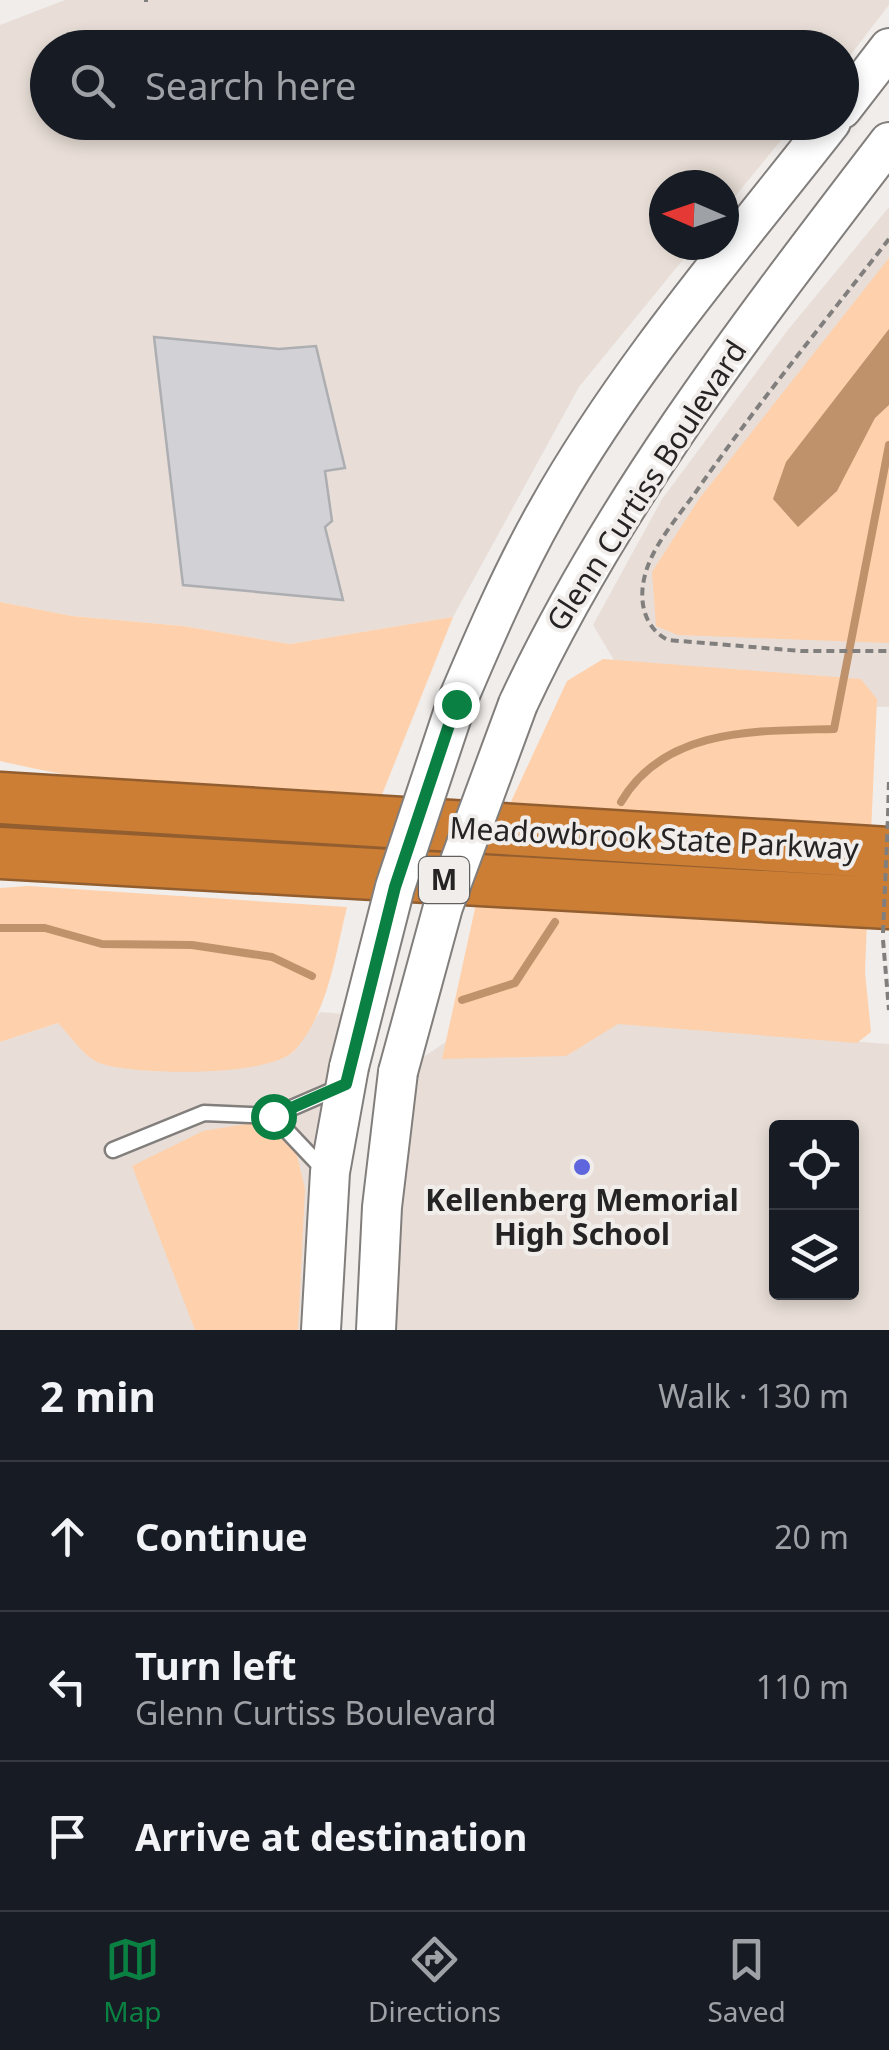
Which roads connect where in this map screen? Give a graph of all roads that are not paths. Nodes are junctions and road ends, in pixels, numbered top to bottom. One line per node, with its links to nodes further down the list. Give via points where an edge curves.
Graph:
1 (889, 48): 2 (main road)
2 (859, 87)
3 (817, 140): 13 (main road, Glenn Curtiss Boulevard, bridge, via 592,440 504,592 456,704 395,887)
4 (889, 142): 18 (main road, Glenn Curtiss Boulevard, bridge, via 666,445 548,640 518,704 442,908 398,1072)
5 (0, 778): 7 (highway)
6 (0, 798): 7 (highway, Meadowbrook State Parkway / M)
7 (58, 802): 8 (highway, Meadowbrook State Parkway / M)
8 (888, 835)
9 (0, 853): 10 (highway, Meadowbrook State Parkway / M)
10 (58, 858): 11 (highway); 12 (highway, Meadowbrook State Parkway / M)
11 (0, 869)
12 (886, 918)
13 (347, 1076): 14 (lane); 16 (main road, Glenn Curtiss Boulevard)
14 (273, 1116): 15 (lane, via 204,1114); 16 (lane)
15 (113, 1150)
16 (330, 1178): 17 (main road, Glenn Curtiss Boulevard)
17 (327, 1227): 18 (main road, via 342,1269); 19 (main road, Glenn Curtiss Boulevard)
18 (376, 1323)
19 (321, 1330)

